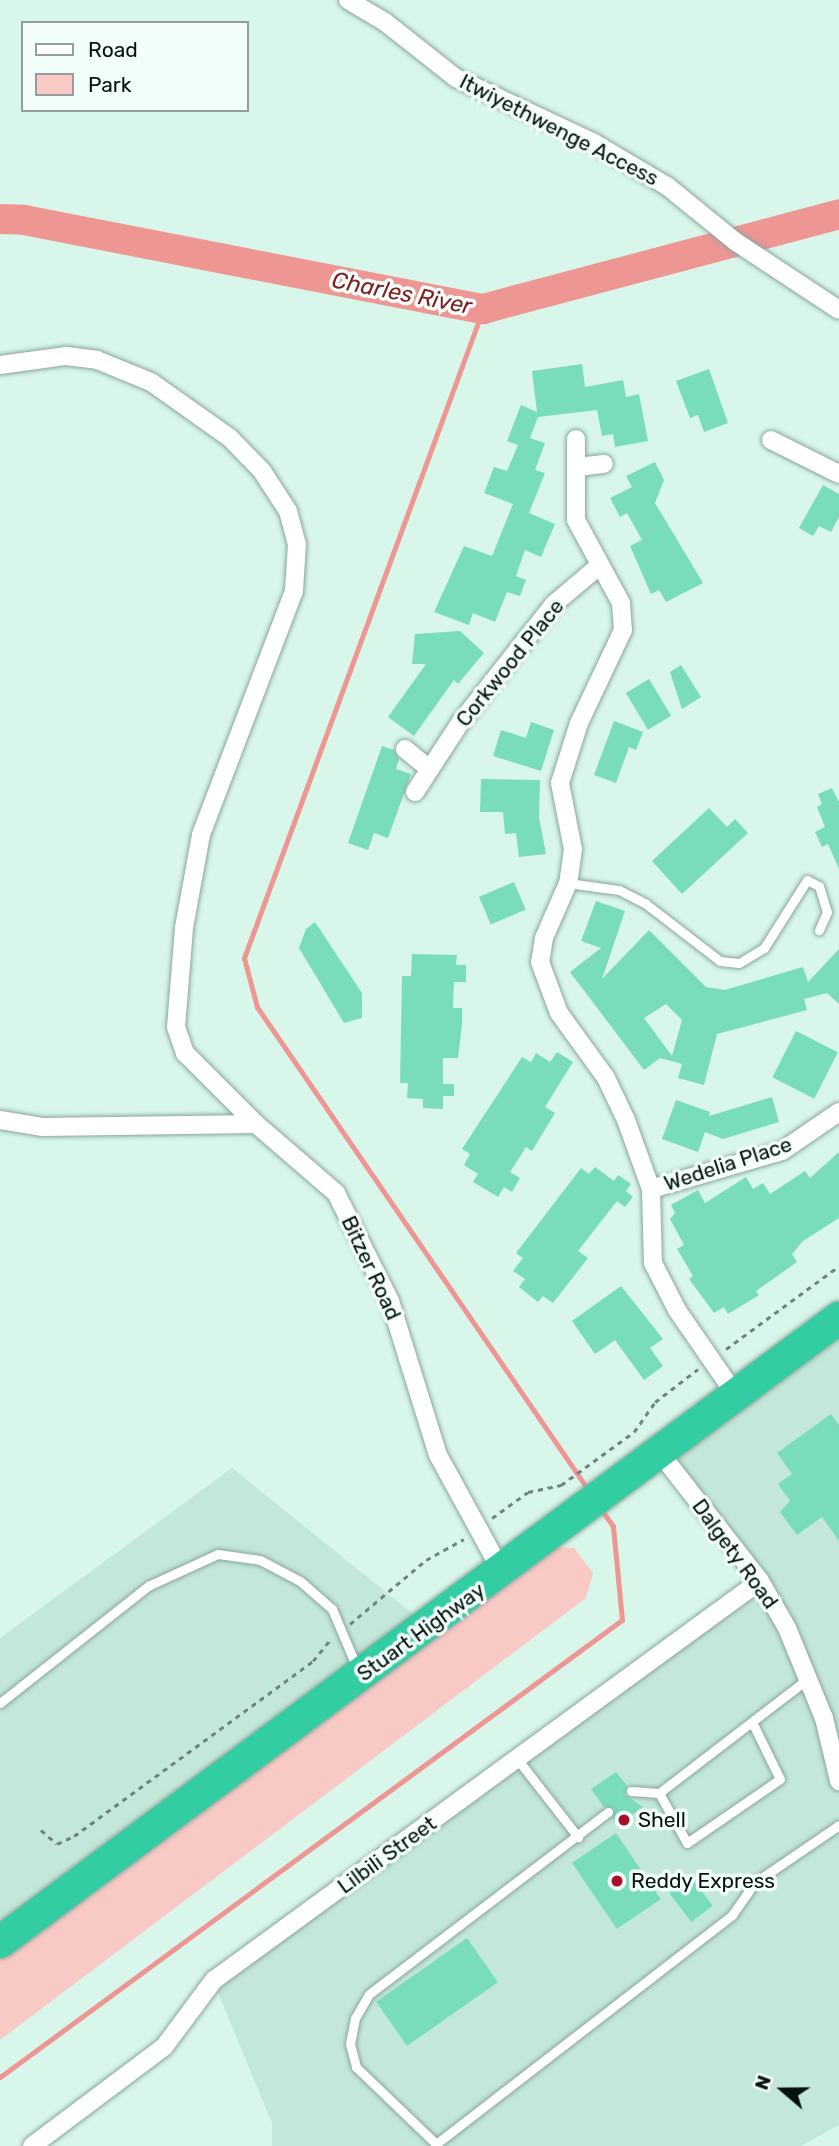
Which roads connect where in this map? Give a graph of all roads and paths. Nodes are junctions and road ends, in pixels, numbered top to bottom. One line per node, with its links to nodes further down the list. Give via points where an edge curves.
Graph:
1 (348, 0): 2 (street, Itwiyethwenge Access, via 385,22 456,78 594,143 667,186 736,242)
2 (839, 310)
3 (0, 365): 17 (street, Bitzer Road, via 27,358 97,359 150,382 230,438 277,493 294,528 298,564 294,591 201,835 175,1004 176,1027 185,1053)
4 (576, 439): 7 (street)
5 (771, 440): 8 (street)
6 (604, 464): 7 (street)
7 (578, 467): 9 (street, via 576,520)
8 (839, 474)
9 (599, 566): 11 (street, Corkwood Place, via 554,604 460,723); 13 (street, via 621,603 623,630 579,723 560,783 573,849)
10 (405, 749): 11 (street)
11 (430, 769): 12 (street, Corkwood Place)
12 (415, 792)
13 (568, 883): 14 (lane, via 619,890 720,961 739,963 764,948 807,880 819,886 827,912); 18 (street, via 544,938 540,962 559,1013 611,1088)
14 (819, 930)
15 (839, 1112): 18 (street, Wedelia Place, via 782,1150)
16 (0, 1120): 17 (street, via 43,1127)
17 (256, 1124): 24 (street, Bitzer Road, via 336,1192 390,1301 438,1455)
18 (651, 1189): 21 (street, via 653,1264 677,1310)
19 (839, 1266): 21 (path)
20 (839, 1318): 22 (highway, Stuart Highway)
21 (712, 1360): 22 (street); 24 (path, via 655,1402 634,1432 589,1465 561,1485 528,1492)
22 (737, 1397): 23 (highway, Stuart Highway)
23 (660, 1454): 25 (highway, Stuart Highway); 26 (street, Dalgety Road)
24 (478, 1528): 25 (street, Bitzer Road); 27 (path, via 426,1560)
25 (502, 1572): 28 (highway, Stuart Highway)
26 (760, 1581): 29 (street, Dalgety Road); 32 (street, Lilbili Street)
27 (344, 1629): 28 (lane); 30 (lane, via 332,1609 300,1581 260,1560 218,1554 148,1586); 38 (path, via 321,1646 313,1661 74,1836 57,1844)
28 (360, 1676): 40 (highway, Stuart Highway)
29 (809, 1678): 31 (lane); 33 (street, Dalgety Road)
30 (0, 1703)
31 (753, 1724): 35 (lane); 35 (lane, via 780,1779 687,1843)
32 (518, 1760): 39 (lane); 41 (street, Lilbili Street, via 214,1980 164,2047)
33 (839, 1781)
34 (631, 1791): 35 (lane)
35 (659, 1793)
36 (608, 1812): 39 (lane)
37 (839, 1825): 39 (lane, via 754,1882 732,1915 436,2144 356,2067 351,2044 355,2018 369,1994)
38 (41, 1830)
39 (578, 1837)
40 (0, 1942)
41 (32, 2146)

